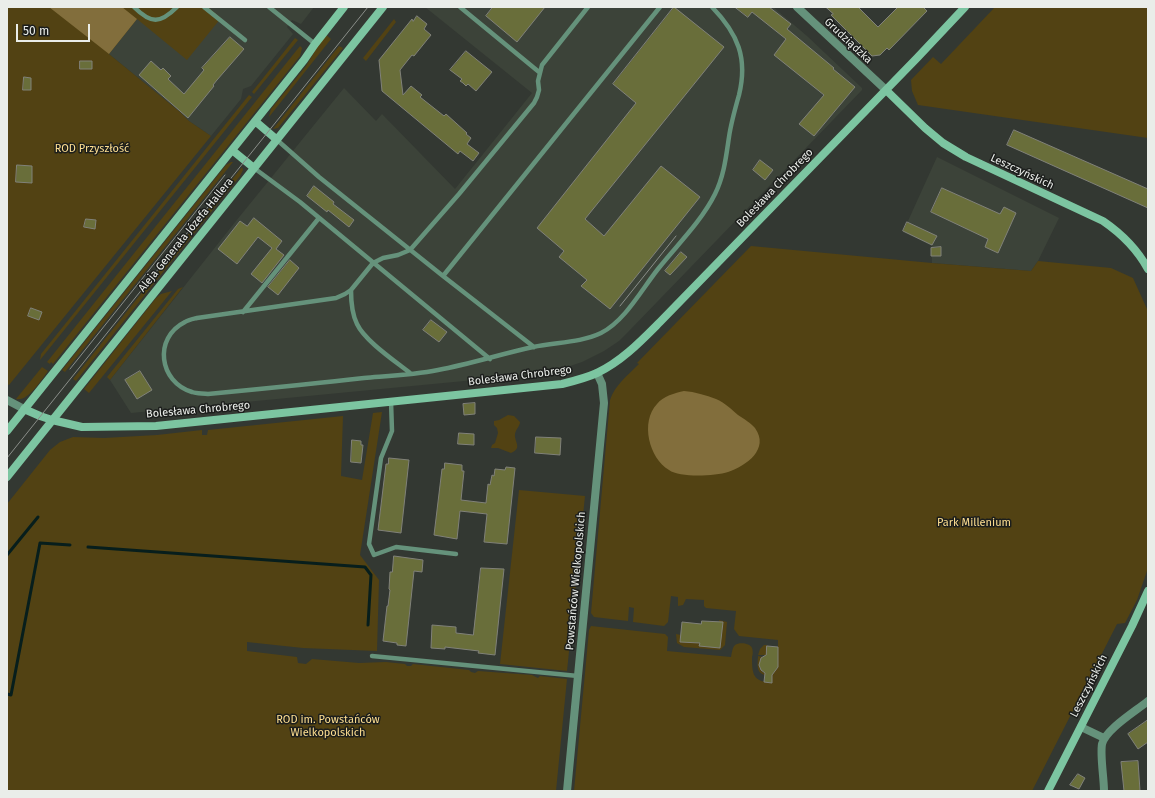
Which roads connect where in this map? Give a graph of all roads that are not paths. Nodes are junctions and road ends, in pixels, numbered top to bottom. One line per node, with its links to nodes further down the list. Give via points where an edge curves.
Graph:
1 (134, 7): 2 (lane, via 142,15 156,20 164,18)
2 (177, 7)
3 (204, 7): 13 (lane)
4 (269, 7): 14 (lane)
5 (344, 7): 14 (street, Aleja Generała Józefa Hallera)
6 (383, 7): 18 (street, Aleja Generała Józefa Hallera)
7 (460, 7): 15 (lane)
8 (588, 7): 15 (lane, via 547,58)
9 (660, 7): 25 (lane)
10 (712, 7): 28 (lane, via 736,38 741,56 742,75 729,132 722,180 706,208 614,324 591,337)
11 (797, 7): 16 (street, Grudziądzka)
12 (960, 9): 16 (street, Bolesława Chrobrego)
13 (245, 40)
14 (315, 44): 17 (street, Aleja Generała Józefa Hallera)
15 (539, 72): 22 (lane, via 539,90 534,103)
16 (886, 90): 24 (street, Leszczyńskich, via 925,128 961,154 1103,221 1136,250); 31 (street, Bolesława Chrobrego, via 635,347)
17 (255, 121): 18 (street); 19 (street, Aleja Generała Józefa Hallera)
18 (276, 139): 20 (street, Aleja Generała Józefa Hallera); 22 (lane)
19 (232, 150): 20 (street); 34 (street, Aleja Generała Józefa Hallera)
20 (254, 168): 21 (lane); 35 (street, Aleja Generała Józefa Hallera)
21 (319, 218): 23 (lane); 27 (lane)
22 (410, 250): 23 (lane); 25 (lane)
23 (374, 263): 26 (lane); 29 (lane)
24 (1148, 269)
25 (443, 276): 28 (lane)
26 (351, 290): 27 (lane, via 326,300); 30 (lane, via 353,314 360,330)
27 (242, 312): 30 (lane, via 197,318 176,328 165,346 163,358 171,378 181,387 208,394)
28 (534, 347): 29 (lane)
29 (490, 359): 30 (lane, via 436,371)
30 (410, 373)
31 (597, 373): 33 (street, Bolesława Chrobrego, via 562,384); 41 (street, Powstańców Wielkopolskich, via 602,384 604,403)
32 (7, 400): 34 (street)
33 (391, 401): 35 (street, Bolesława Chrobrego, via 156,426 89,427); 38 (lane, via 392,431 381,458 369,544 374,554 396,547)
34 (24, 409): 35 (street, Bolesława Chrobrego); 36 (street, Aleja Generała Józefa Hallera)
35 (52, 420): 37 (street, Aleja Generała Józefa Hallera)
36 (7, 431)
37 (7, 477)
38 (456, 554)
39 (1148, 591): 43 (street, Leszczyńskich)
40 (372, 656): 41 (lane)
41 (578, 676): 45 (street, Powstańców Wielkopolskich)
42 (1148, 701): 44 (street)
43 (1081, 726): 44 (street); 46 (street, Leszczyńskich)
44 (1104, 738): 47 (street)
45 (567, 791)
46 (1048, 791)
47 (1104, 791)

